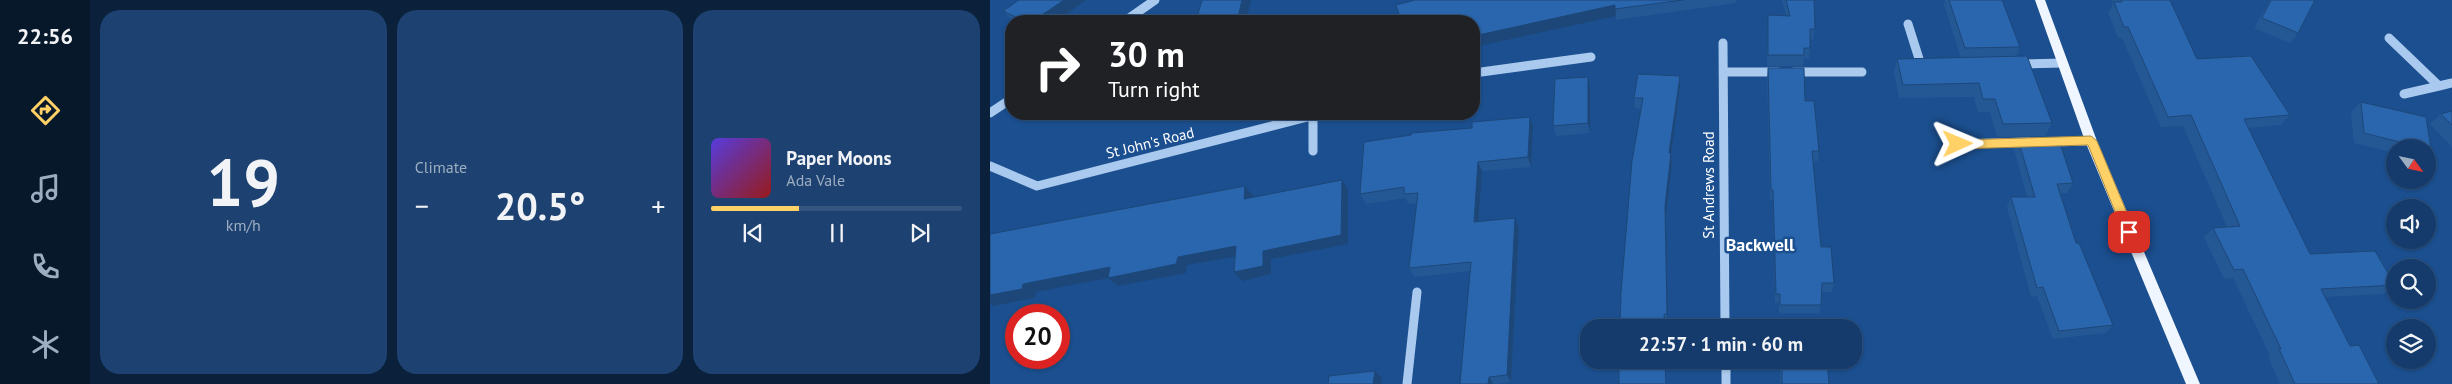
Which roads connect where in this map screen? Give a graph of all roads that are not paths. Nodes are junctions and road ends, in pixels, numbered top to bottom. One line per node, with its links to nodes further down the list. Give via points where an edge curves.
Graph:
1 (1155, 0): 3 (street)
2 (2040, 0): 8 (main road)
3 (1134, 15)
4 (1908, 24): 10 (street, via 1921,65)
5 (2388, 38): 15 (street)
6 (1723, 43): 12 (street, St Andrews Road)
7 (1591, 56): 11 (street)
8 (2062, 63): 9 (street); 21 (main road)
9 (2006, 64)
10 (1930, 65)
11 (1480, 72)
12 (1724, 72): 13 (street); 28 (street, St Andrews Road)
13 (1862, 72)
14 (2452, 84): 15 (street)
15 (2439, 86): 16 (street)
16 (2404, 94)
17 (1005, 103): 18 (street)
18 (990, 113)
19 (1296, 120): 26 (street, St John's Road, via 1037,186)
20 (1316, 120): 25 (street)
21 (2091, 141): 23 (street); 32 (main road)
22 (2034, 142): 24 (street)
23 (2044, 142)
24 (1958, 144)
25 (1313, 151)
26 (990, 166)
27 (1417, 292): 30 (street)
28 (1726, 319)
29 (1726, 369): 31 (street)
30 (1407, 384)
31 (1726, 384)
32 (2193, 384)

